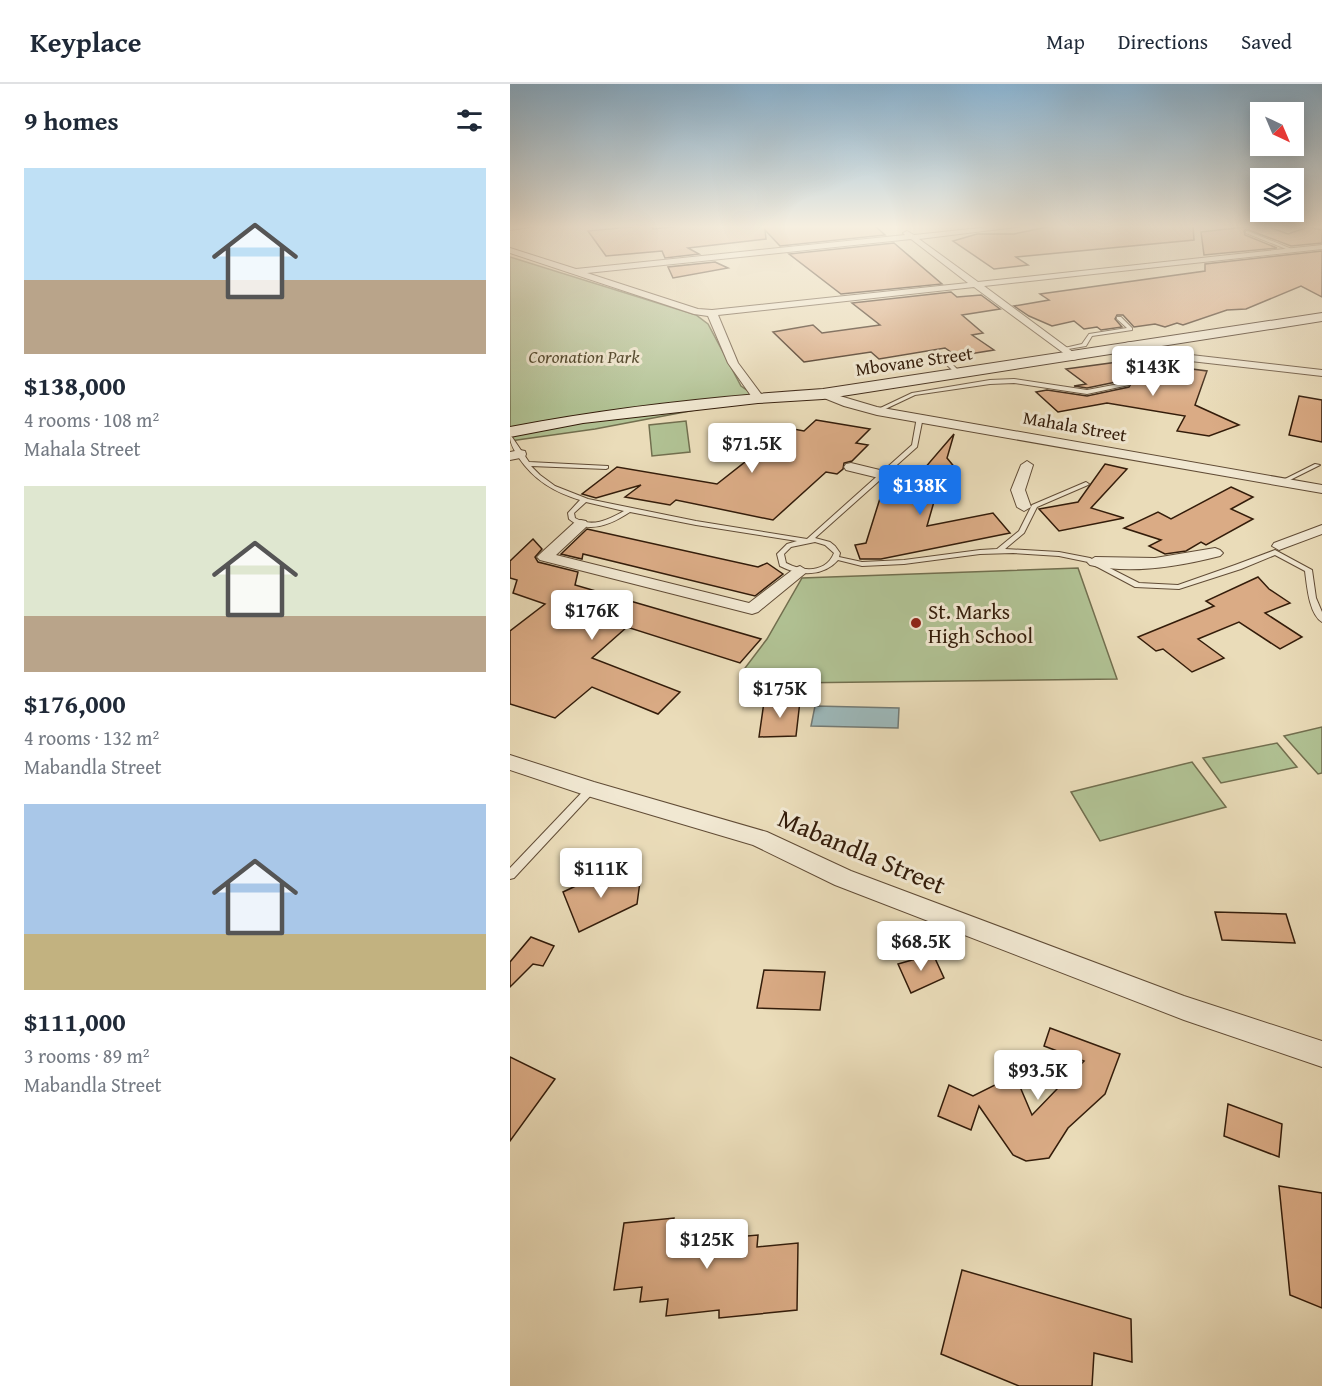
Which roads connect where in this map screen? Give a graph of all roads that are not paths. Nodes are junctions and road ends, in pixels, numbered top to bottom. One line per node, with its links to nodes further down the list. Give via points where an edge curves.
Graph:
1 (624, 287): 4 (street, via 697,312)
2 (969, 287): 4 (street)
3 (977, 287): 8 (street)
4 (712, 313): 13 (street, via 733,363)
5 (1322, 317): 7 (street, Mbovane Street)
6 (1119, 318): 8 (lane, via 1130,329 1091,335 1084,345)
7 (1130, 345): 8 (street, Mbovane Street); 10 (street, via 1164,355 1310,367); 14 (lane, via 1129,355 1120,365 1127,384 1108,389 1087,392 1014,381 990,382 914,394)
8 (1067, 353): 11 (street, Mbovane Street)
9 (939, 354): 11 (lane)
10 (1322, 373)
11 (959, 374): 12 (street, Mbovane Street)
12 (823, 394): 13 (street, Mbovane Street); 14 (street, Mahala Street)
13 (758, 398): 16 (street, Mbovane Street, via 583,418)
14 (878, 411): 15 (street, Mahala Street)
15 (920, 417): 23 (lane, via 915,446); 24 (street, Mahala Street)
16 (510, 432)
17 (510, 438): 18 (lane)
18 (519, 458): 21 (lane); 27 (lane, via 542,481)
19 (1027, 465): 28 (street, via 1018,490)
20 (1317, 465): 24 (lane)
21 (606, 467)
22 (850, 467): 23 (street)
23 (883, 475): 32 (lane)
24 (1282, 482): 26 (street, Mahala Street)
25 (1086, 483): 34 (lane, via 1034,506 1022,532)
26 (1322, 489)
27 (584, 500): 29 (lane); 30 (lane, via 571,513 572,519)
28 (1024, 507)
29 (629, 510): 30 (lane, via 609,522); 32 (lane, via 698,525)
30 (581, 524): 38 (street, via 545,557 752,609)
31 (1322, 528): 33 (street)
32 (808, 541): 36 (lane, via 830,544); 38 (lane, via 789,545 780,554 783,564)
33 (1279, 546)
34 (998, 552): 36 (lane, via 862,564); 37 (lane, via 1059,554)
35 (1215, 553): 37 (street, via 1156,563)
36 (836, 558): 38 (lane, via 820,569)
37 (1095, 562): 39 (lane, via 1138,585 1179,587 1275,552 1308,570 1312,598)
38 (800, 571)
39 (1322, 620)
40 (510, 762): 41 (street, Mabandla Street)
41 (591, 789): 42 (lane); 43 (street, Mabandla Street, via 759,838 843,878 1184,1008)
42 (510, 875)
43 (1322, 1054)

